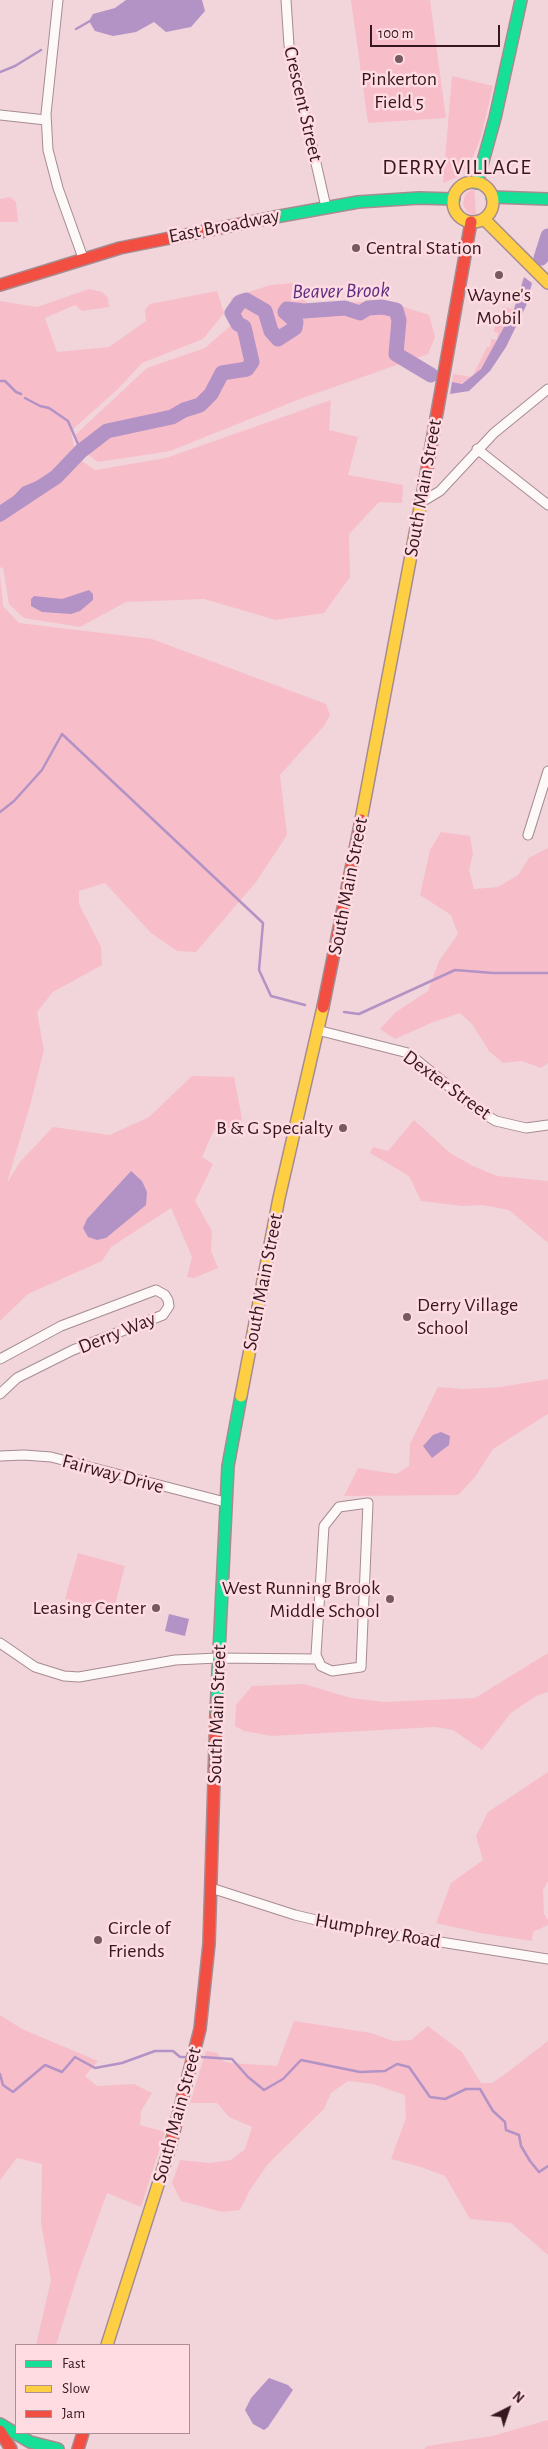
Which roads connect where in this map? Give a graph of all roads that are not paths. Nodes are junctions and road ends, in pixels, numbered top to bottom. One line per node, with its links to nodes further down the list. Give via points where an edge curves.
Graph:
1 (58, 0): 5 (street)
2 (286, 0): 10 (street, Crescent Street, via 288,45)
3 (521, 0): 6 (main road)
4 (0, 115): 5 (street)
5 (46, 120): 13 (street, via 51,162)
6 (477, 183): 7 (main road, via 487,188); 8 (main road, via 461,187)
7 (492, 197): 9 (main road); 11 (main road, via 492,209)
8 (454, 199): 10 (main road, East Broadway, via 396,199); 12 (main road, via 457,213)
9 (548, 199)
10 (326, 207): 13 (main road, East Broadway, via 149,241)
11 (484, 219): 12 (main road); 14 (main road)
12 (471, 222): 18 (main road, South Main Street)
13 (82, 258): 15 (main road, East Broadway)
14 (548, 284)
15 (0, 285)
16 (548, 389): 17 (street)
17 (477, 450): 18 (street, via 440,491); 19 (street)
18 (420, 504): 22 (main road, South Main Street, via 336,951)
19 (548, 505)
20 (548, 771): 21 (street)
21 (528, 835)
22 (316, 1030): 23 (street, Dexter Street, via 408,1053 496,1121 526,1128); 27 (main road, South Main Street, via 243,1380)
23 (548, 1125)
24 (0, 1359): 25 (street, Derry Way, via 61,1326 156,1290 168,1300 169,1306 163,1315 73,1350 17,1378)
25 (0, 1394)
26 (0, 1456): 27 (street, Fairway Drive, via 51,1457)
27 (225, 1502): 29 (main road, South Main Street)
28 (0, 1643): 29 (street, via 35,1667 78,1677 156,1662)
29 (218, 1658): 30 (street); 31 (main road, South Main Street)
30 (317, 1659): 30 (street, via 324,1668 332,1671 361,1668 368,1503 339,1507 324,1526)
31 (211, 1888): 32 (street, Humphrey Road, via 295,1915 346,1927); 33 (main road, South Main Street, via 207,1966 195,2051 178,2122)
32 (548, 1959)
33 (107, 2344)
34 (0, 2424): 36 (main road)
35 (0, 2431): 39 (main road)
36 (15, 2433)
37 (17, 2434): 40 (main road, via 30,2442)
38 (83, 2434): 41 (main road)
39 (11, 2449)
40 (58, 2449)
41 (78, 2449)

